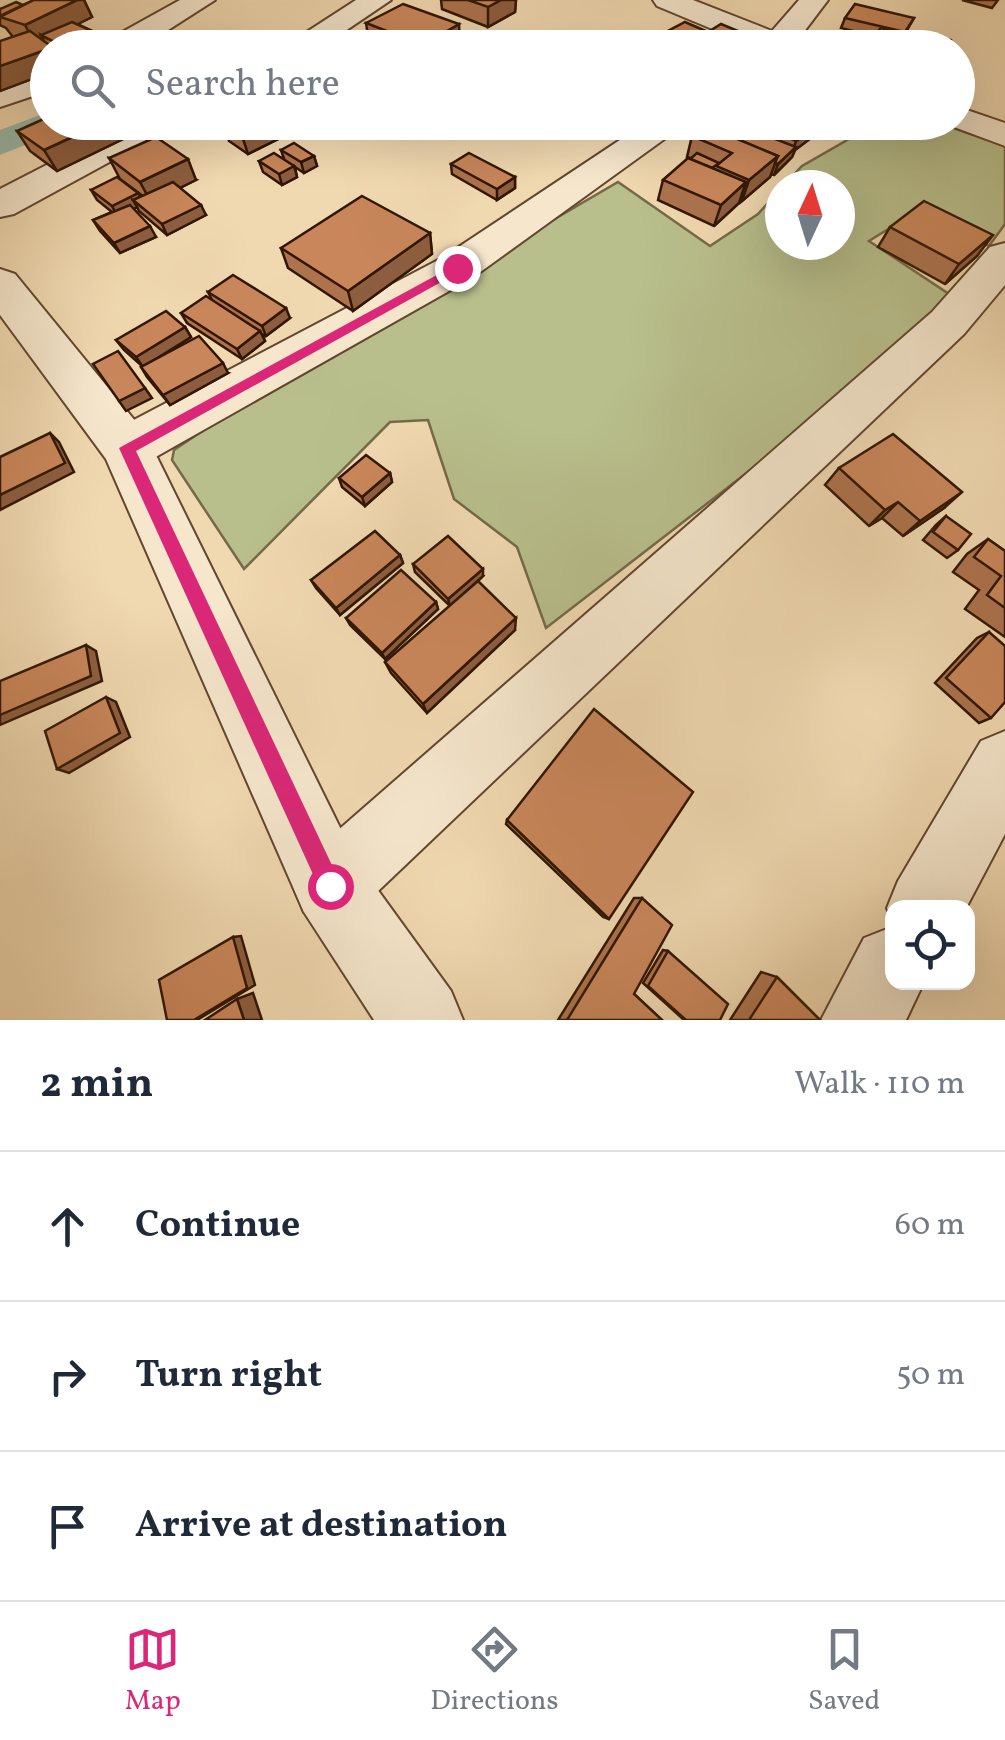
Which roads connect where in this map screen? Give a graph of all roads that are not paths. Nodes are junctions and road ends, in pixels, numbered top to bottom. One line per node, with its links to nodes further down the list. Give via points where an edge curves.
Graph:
1 (201, 0): 5 (street)
2 (376, 0): 6 (street)
3 (667, 0): 7 (street)
4 (814, 0): 8 (street)
5 (148, 30)
6 (327, 30)
7 (741, 30)
8 (792, 30)
9 (30, 86): 10 (street)
10 (0, 97)
11 (975, 124): 12 (street)
12 (1005, 135)
13 (124, 140): 15 (street)
14 (645, 140): 18 (street, via 457,268)
15 (0, 205)
16 (1005, 256): 20 (street, via 948,324)
17 (0, 284): 18 (street)
18 (127, 448): 20 (street)
19 (1005, 766): 21 (street)
20 (330, 886): 23 (street)
21 (930, 900)
22 (885, 979): 24 (street)
23 (422, 1020)
24 (862, 1020)

